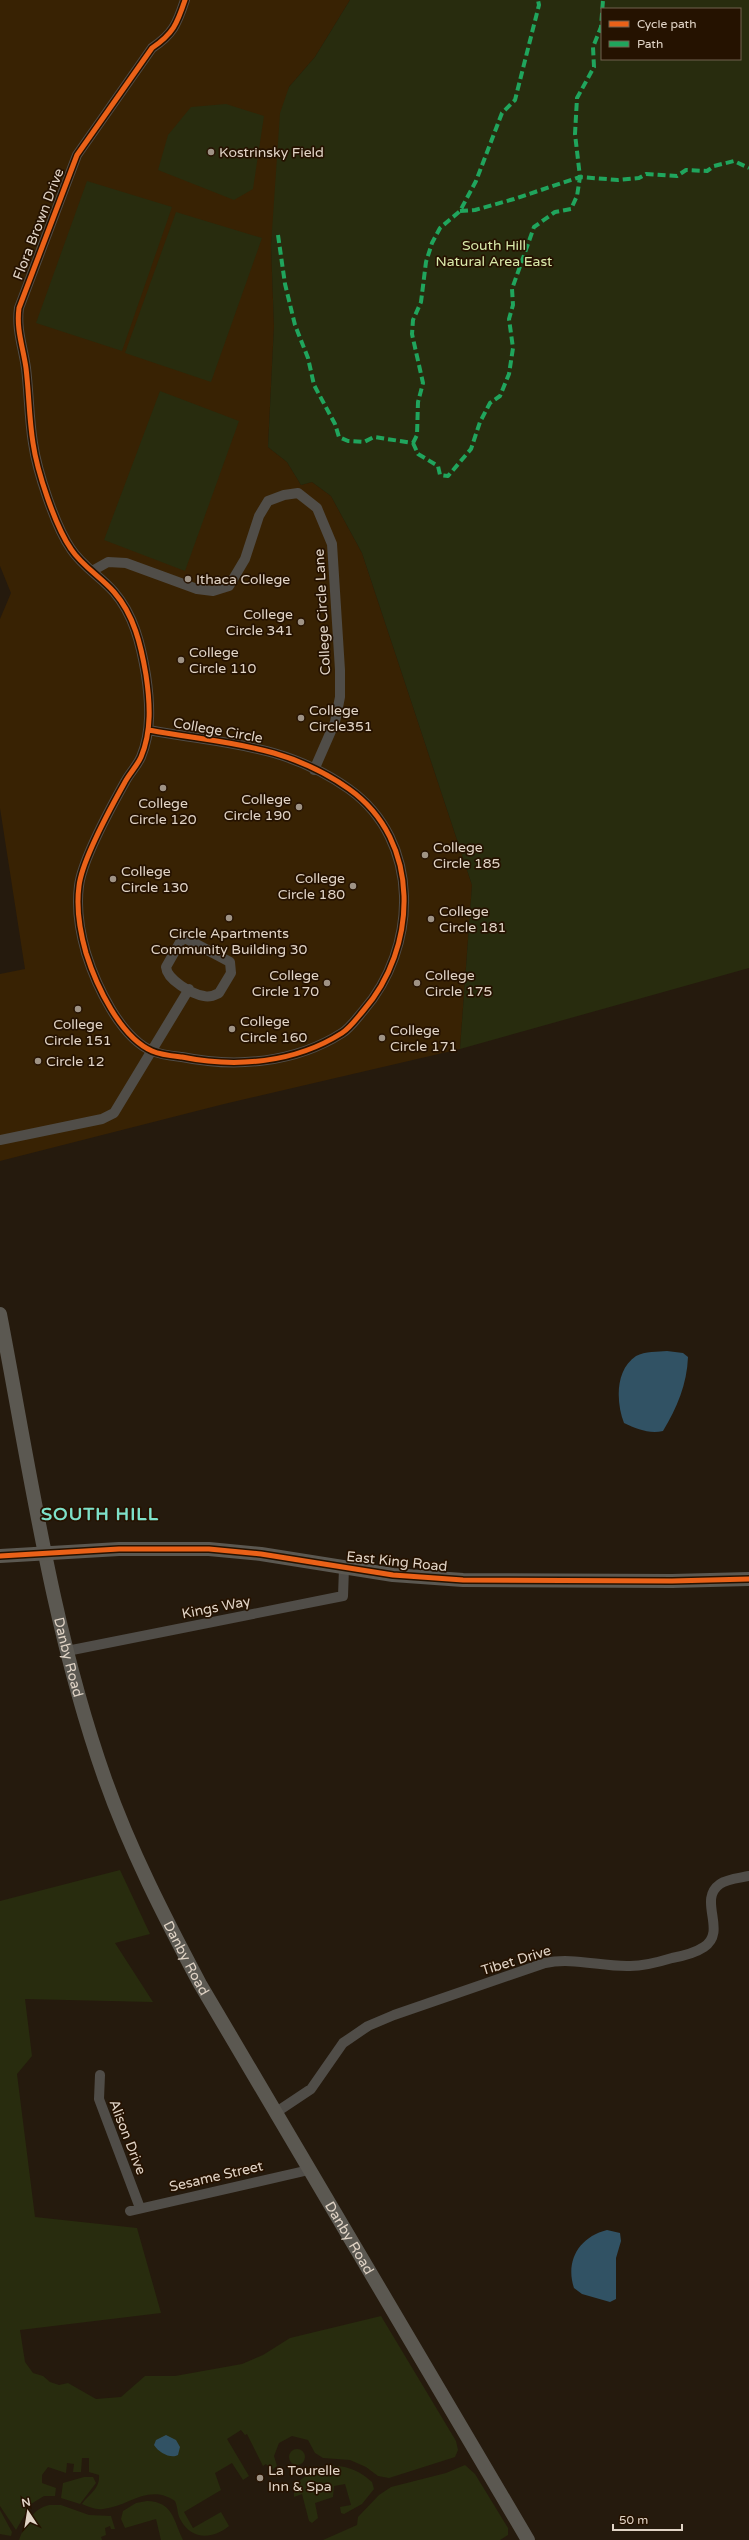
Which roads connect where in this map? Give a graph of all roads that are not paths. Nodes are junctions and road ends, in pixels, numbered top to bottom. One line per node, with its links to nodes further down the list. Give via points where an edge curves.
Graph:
1 (185, 0): 2 (street, Flora Brown Drive, via 173,30 166,39 152,48 77,155 19,308 17,320 26,364 33,445 39,468 64,538 74,554)
2 (92, 571): 3 (street, College Circle, via 115,593 133,621 150,703); 4 (street, College Circle Lane, via 108,562 126,563 197,589 213,591 229,586 245,559 259,516 268,501 284,494 298,493 307,498 317,508 332,544 340,638 340,697 335,722)
3 (148, 730): 4 (street, College Circle, via 240,743 280,753); 6 (street, College Circle, via 141,757 110,811 79,883 79,919 86,953 111,1010 131,1035)
4 (314, 770): 6 (street, College Circle, via 351,790 380,820 399,857 406,896 402,930 392,967 373,999 345,1032 302,1052 254,1063 211,1062)
5 (189, 989): 5 (street, via 205,996 219,993 232,973 232,966 230,962 183,937 166,971); 6 (street)
6 (152, 1051): 7 (street, via 114,1113 102,1119)
7 (0, 1140)
8 (0, 1314): 9 (main road, Danby Road)
9 (44, 1554): 10 (main road, East King Road); 11 (main road, East King Road, via 120,1549 209,1548); 13 (main road, Danby Road)
10 (0, 1556)
11 (344, 1568): 12 (main road, East King Road, via 393,1575 462,1580); 13 (street, Kings Way, via 343,1596)
12 (749, 1579)
13 (67, 1651): 16 (main road, Danby Road, via 105,1780 157,1904 200,1984)
14 (749, 1876): 16 (street, Tibet Drive, via 721,1883 715,1888 711,1896 715,1932 711,1940 698,1950 631,1966 564,1961 545,1963 394,2014 354,2034 334,2053 311,2089)
15 (100, 2075): 18 (street, Alison Drive, via 99,2099)
16 (276, 2113): 17 (main road, Danby Road)
17 (309, 2170): 18 (street, Sesame Street); 19 (main road, Danby Road)
18 (135, 2210)
19 (528, 2540)

